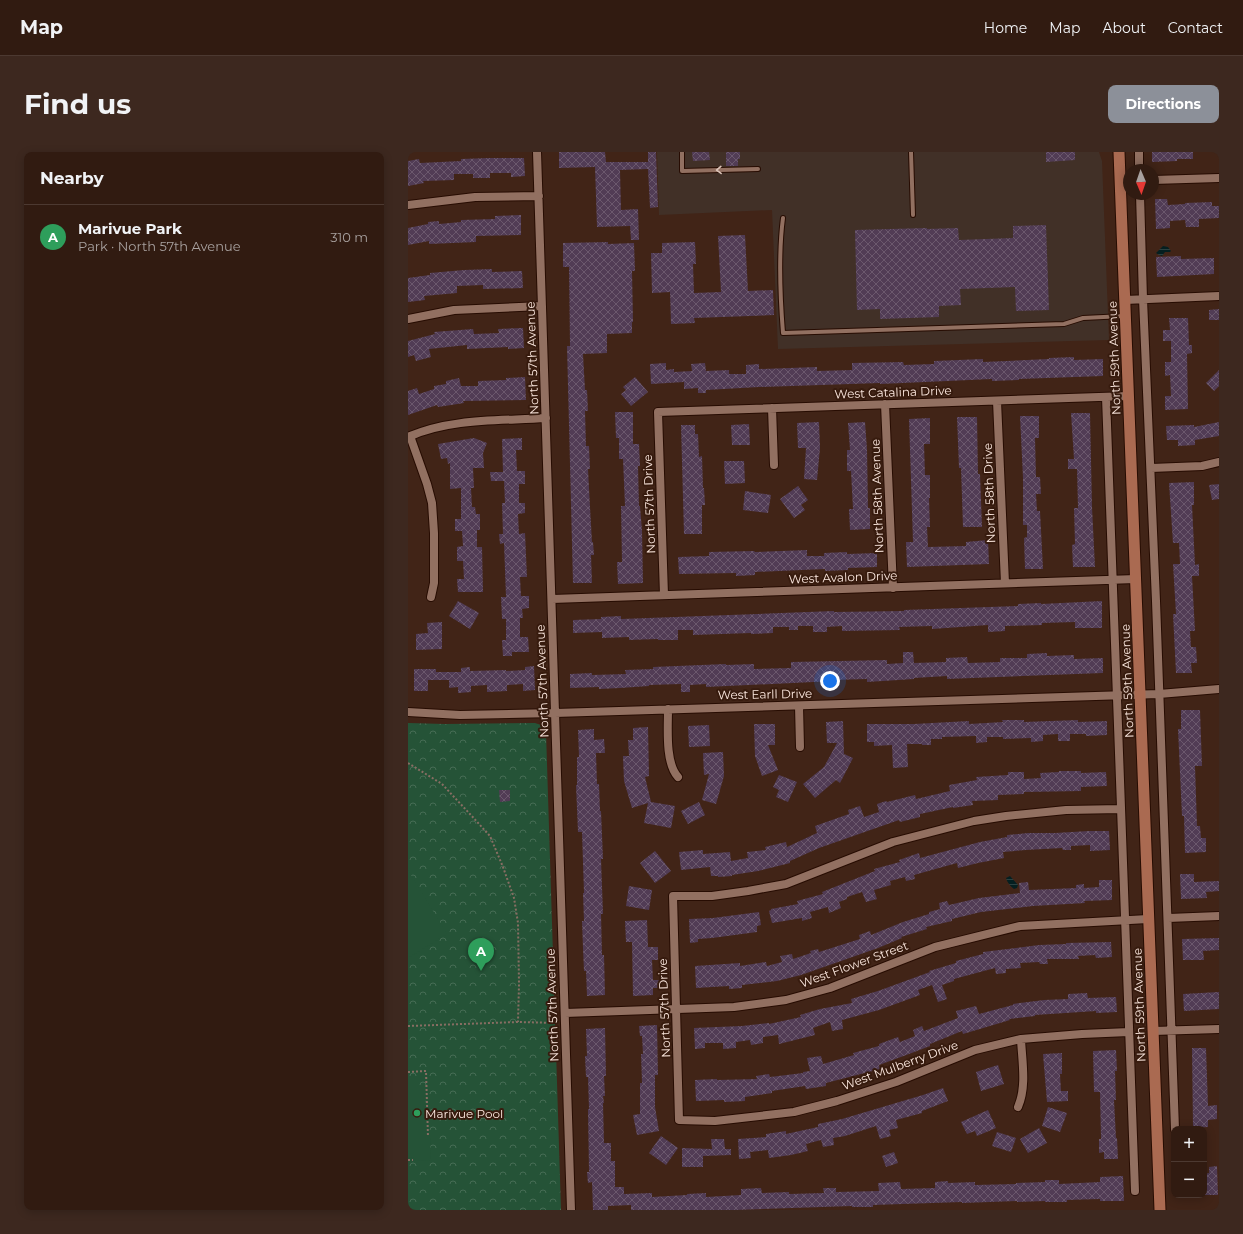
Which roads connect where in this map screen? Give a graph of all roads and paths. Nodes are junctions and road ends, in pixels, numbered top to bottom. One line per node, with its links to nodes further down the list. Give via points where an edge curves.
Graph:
1 (537, 152): 10 (street, North 57th Avenue)
2 (682, 152): 7 (lane, one-way to 2, via 682,171)
3 (911, 152): 13 (lane)
4 (1119, 152): 17 (main road, North 59th Avenue)
5 (1139, 152): 6 (street)
6 (1139, 164)
7 (758, 168)
8 (1219, 178): 9 (street)
9 (1159, 180)
10 (539, 196): 12 (street, via 475,197); 18 (street, North 57th Avenue)
11 (1140, 200): 16 (street)
12 (408, 205)
13 (914, 215)
14 (783, 218): 19 (lane, via 780,241 782,333 1064,324 1083,318)
15 (1219, 296): 16 (street)
16 (1143, 299): 17 (street); 31 (street)
17 (1125, 300): 19 (main road, North 59th Avenue)
18 (542, 306): 20 (street, via 454,310); 27 (street, North 57th Avenue)
19 (1126, 316): 21 (main road, North 59th Avenue)
20 (408, 319)
21 (1129, 396): 22 (street, West Catalina Drive); 32 (main road, North 59th Avenue)
22 (1106, 397): 23 (street, West Catalina Drive); 33 (street, North 59th Avenue)
23 (997, 401): 24 (street, West Catalina Drive); 34 (street, North 58th Drive)
24 (885, 404): 25 (street, West Catalina Drive); 35 (street, North 58th Avenue)
25 (772, 408): 26 (street, West Catalina Drive); 30 (street)
26 (658, 412): 36 (street, North 57th Drive)
27 (546, 418): 28 (street, via 444,425); 38 (street, North 57th Avenue)
28 (409, 436): 37 (street, via 432,503 434,583)
29 (1219, 462): 31 (street, via 1202,466)
30 (774, 465)
31 (1151, 468): 42 (street)
32 (1136, 579): 33 (street, West Avalon Drive); 41 (main road, North 59th Avenue)
33 (1112, 580): 34 (street, West Avalon Drive); 40 (street, North 59th Avenue)
34 (1005, 583): 35 (street, West Avalon Drive)
35 (893, 588): 36 (street, West Avalon Drive)
36 (664, 595): 38 (street, West Avalon Drive)
37 (431, 597)
38 (552, 599): 46 (street, North 57th Avenue)
39 (1219, 690): 42 (street, West Earll Drive)
40 (1117, 694): 41 (street, West Earll Drive); 43 (street, West Earll Drive); 50 (street, North 59th Avenue)
41 (1140, 694): 42 (street, West Earll Drive); 53 (main road, North 59th Avenue)
42 (1159, 694): 52 (street)
43 (799, 706): 44 (street, West Earll Drive); 47 (street)
44 (668, 709): 46 (street, West Earll Drive); 49 (street, via 670,760 673,772)
45 (408, 712): 46 (street, West Earll Drive, via 460,715)
46 (555, 713): 56 (street, North 57th Avenue)
47 (800, 747)
48 (408, 763): 57 (path, via 442,784 490,836 514,898 518,923)
49 (678, 778)
50 (1121, 809): 54 (street, North 59th Avenue); 55 (street, North 57th Drive, via 1066,810 974,821 893,842 786,884 712,896 673,896)
51 (1219, 916): 52 (street)
52 (1168, 918): 61 (street)
53 (1148, 919): 54 (street, West Flower Street); 62 (main road, North 59th Avenue)
54 (1125, 920): 55 (street, West Flower Street, via 1020,926 935,947 830,988 786,1000 734,1007); 63 (street, North 59th Avenue)
55 (676, 1010): 56 (street, West Flower Street); 67 (street, North 57th Drive)
56 (565, 1013): 58 (street, North 57th Avenue)
57 (518, 1022): 58 (path); 59 (path)
58 (565, 1024): 73 (street, North 57th Avenue)
59 (408, 1026)
60 (1219, 1029): 61 (street)
61 (1171, 1030): 62 (street); 68 (street)
62 (1153, 1031): 74 (main road, North 59th Avenue)
63 (1129, 1032): 64 (street, West Mulberry Drive); 72 (street, North 59th Avenue)
64 (1022, 1039): 66 (street, via 1023,1087); 67 (street, West Mulberry Drive, via 975,1050 896,1082 794,1112 715,1121)
65 (408, 1072): 69 (path, via 426,1071)
66 (1018, 1107)
67 (680, 1120)
68 (1175, 1126)
69 (428, 1137)
70 (408, 1160): 71 (path)
71 (413, 1160)
72 (1135, 1191)
73 (570, 1210)
74 (1160, 1210)

